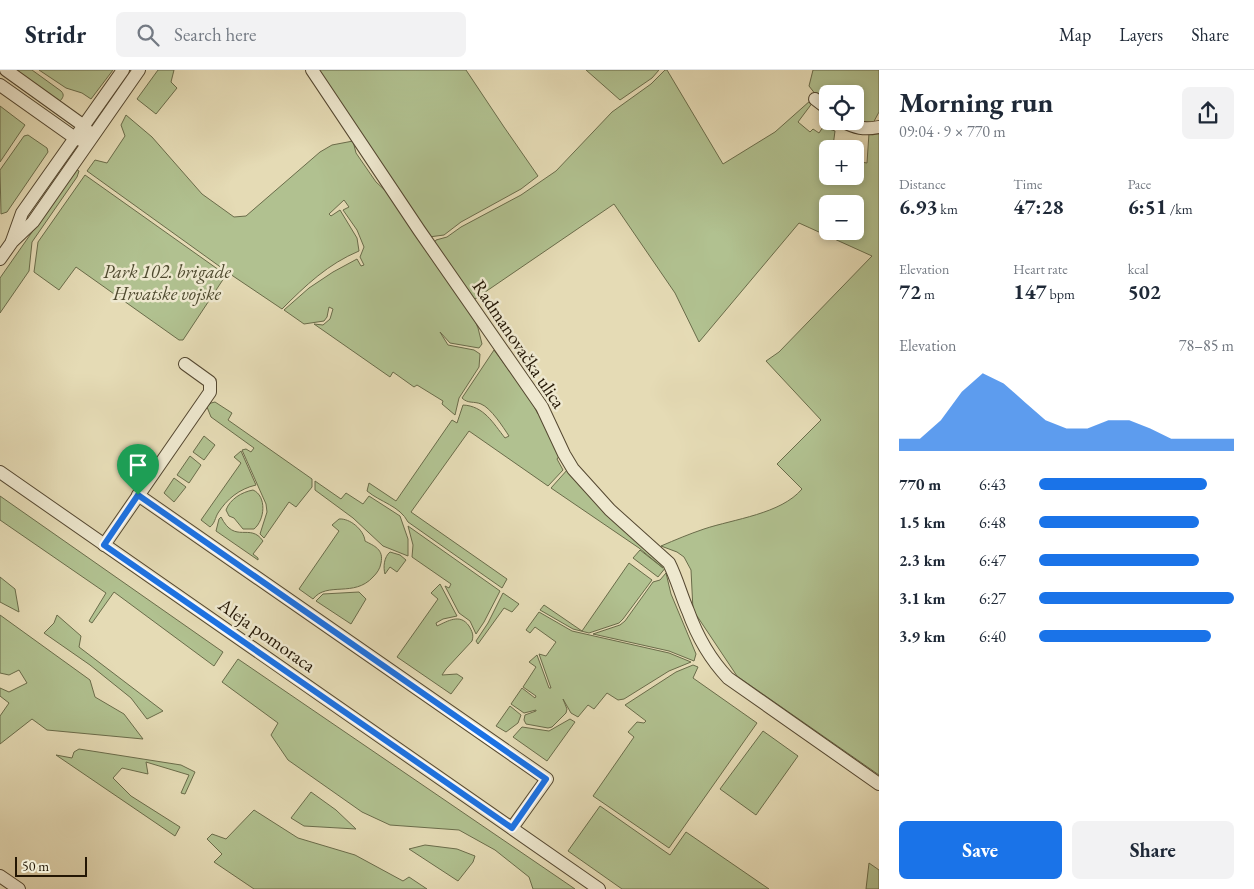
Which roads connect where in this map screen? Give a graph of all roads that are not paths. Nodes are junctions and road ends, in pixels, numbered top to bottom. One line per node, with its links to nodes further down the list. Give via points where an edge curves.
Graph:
1 (6, 70): 8 (street)
2 (124, 70): 8 (street)
3 (139, 70): 12 (street)
4 (312, 70): 19 (street, Radmanovačka ulica, via 542,407 569,464 610,510 669,563 709,655 728,678)
5 (0, 85): 11 (street)
6 (815, 99): 7 (street)
7 (819, 102)
8 (84, 126): 11 (street); 12 (street)
9 (879, 128): 10 (street)
10 (864, 129)
11 (76, 138): 12 (street); 13 (street, via 22,213)
12 (90, 140): 13 (street, via 33,222)
13 (12, 242): 14 (street)
14 (0, 259)
15 (185, 364): 17 (street, via 210,382 210,390)
16 (0, 472): 18 (street, Aleja pomoraca)
17 (138, 495): 18 (street); 20 (street, via 546,779)
18 (104, 545): 20 (street, Aleja pomoraca)
19 (879, 784)
20 (512, 828): 23 (street, Aleja pomoraca)
21 (0, 876): 22 (street)
22 (18, 889)
23 (599, 889)

